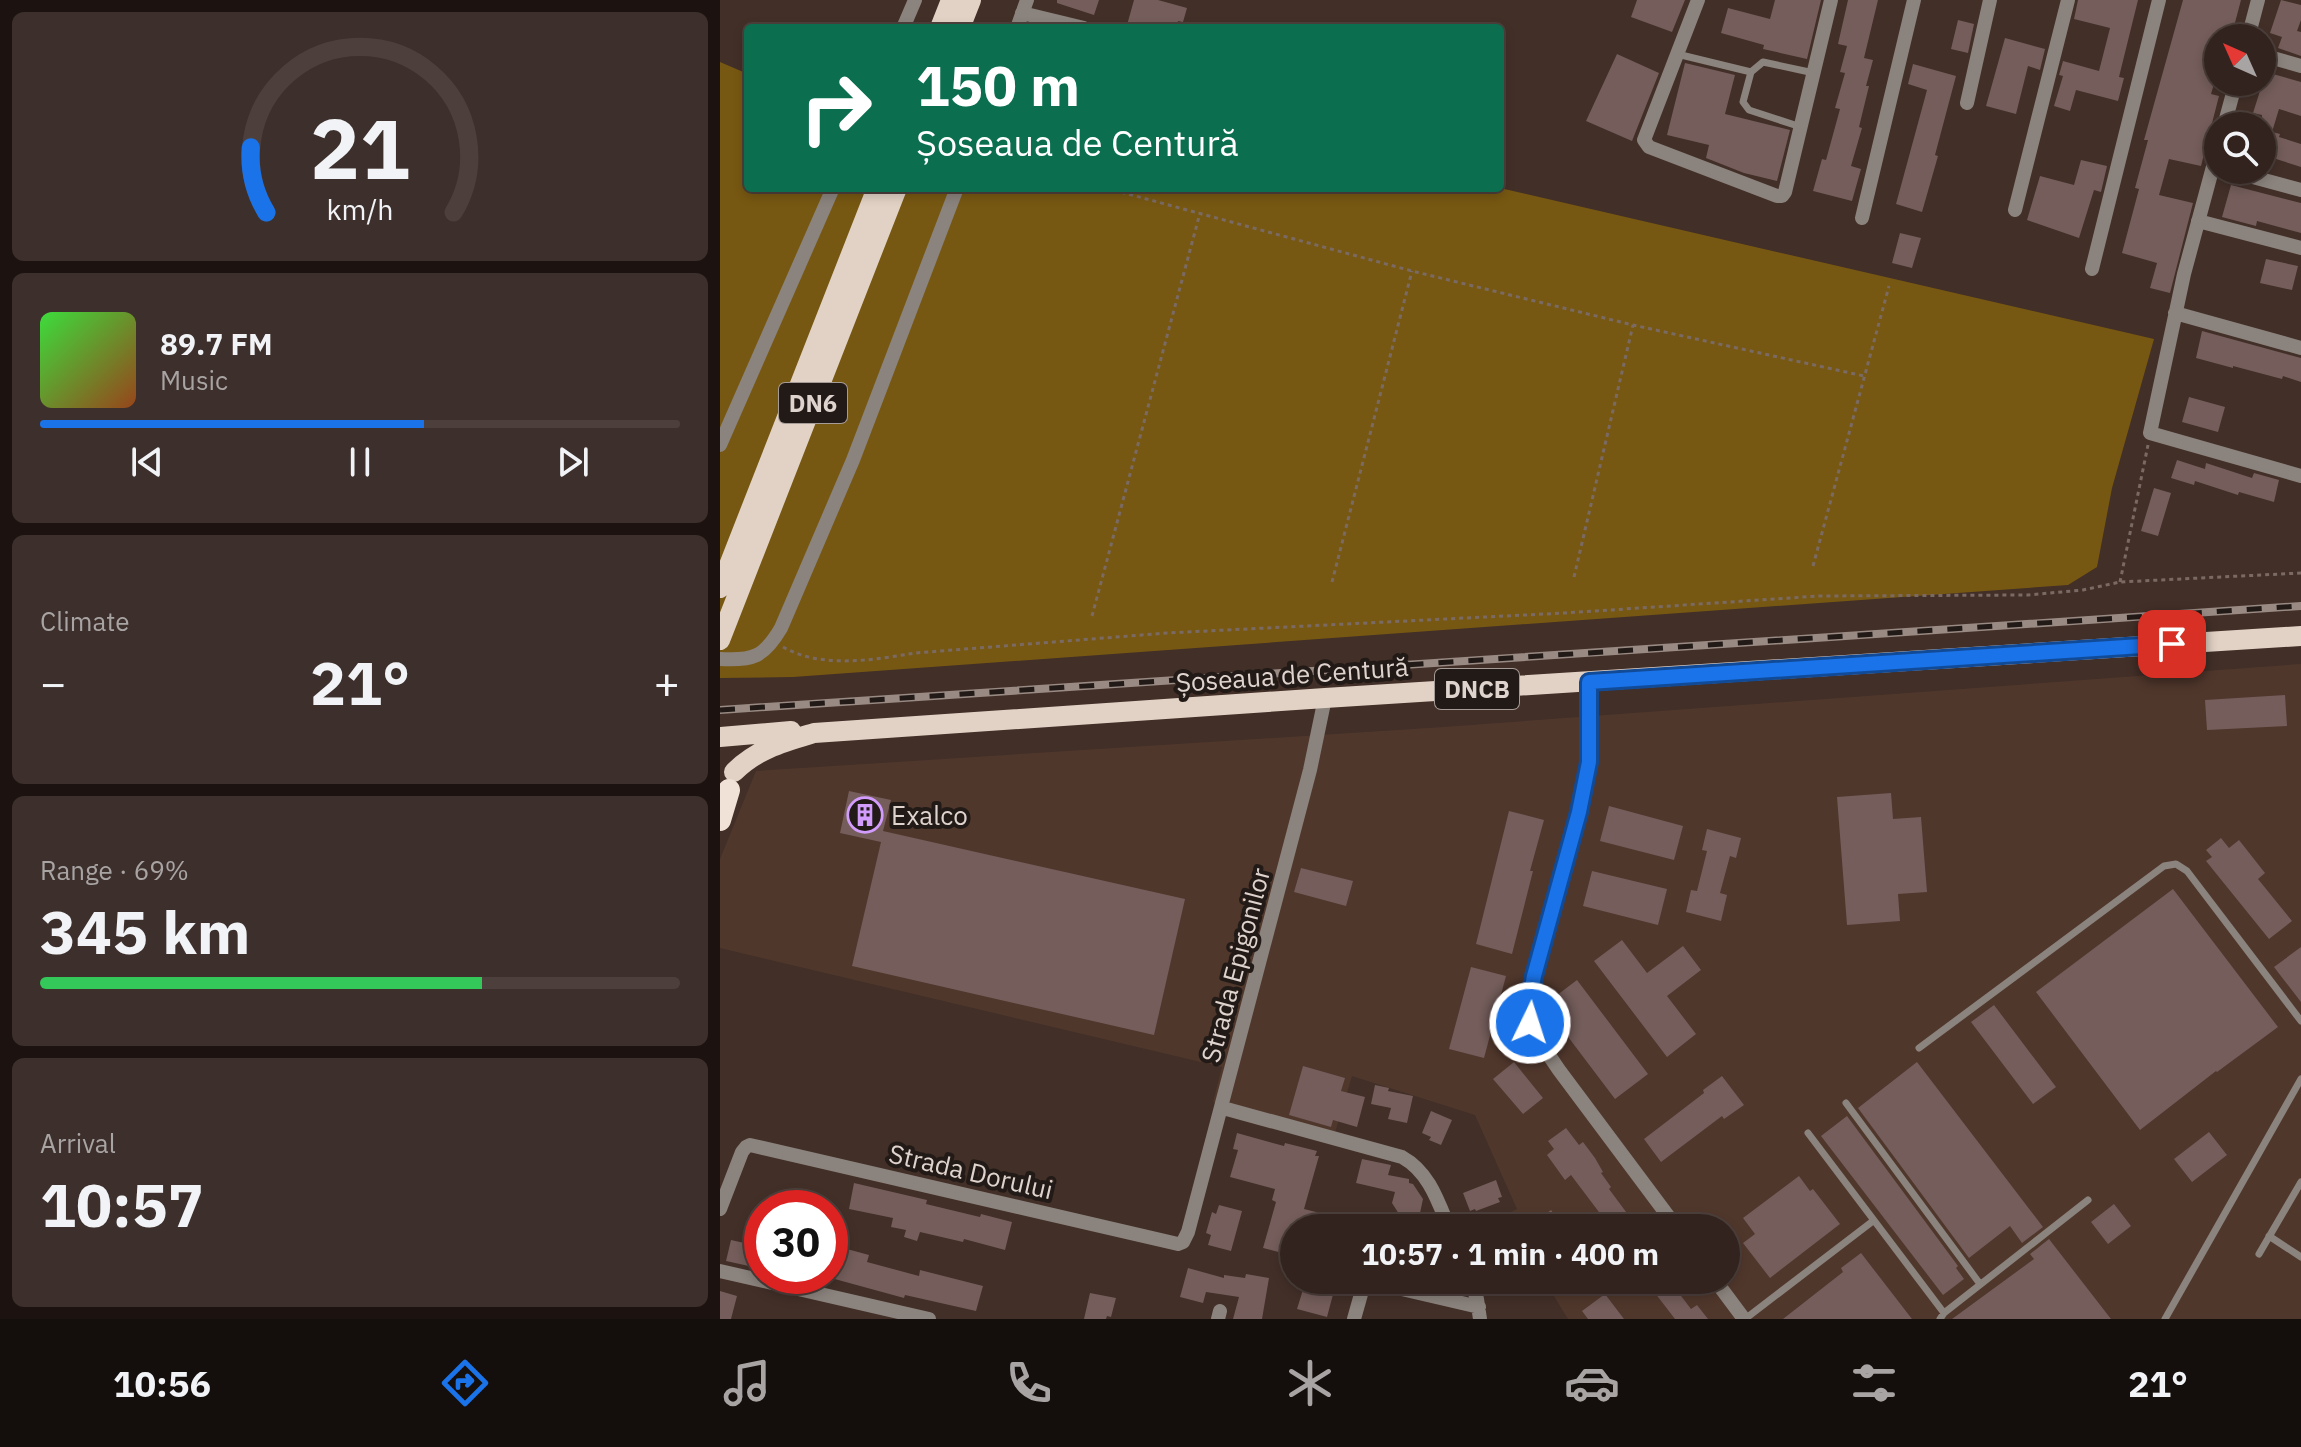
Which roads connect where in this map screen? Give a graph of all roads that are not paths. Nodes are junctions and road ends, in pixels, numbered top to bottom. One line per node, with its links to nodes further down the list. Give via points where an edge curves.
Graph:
1 (915, 0): 12 (street)
2 (951, 0): 13 (main road)
3 (971, 0): 14 (main road)
4 (1698, 0): 17 (street)
5 (1831, 0): 21 (street)
6 (1914, 0): 32 (street)
7 (1990, 0): 22 (street)
8 (2068, 0): 31 (street)
9 (2159, 0): 35 (street)
10 (2258, 0): 16 (street)
11 (1024, 6): 15 (street)
12 (905, 24)
13 (942, 24)
14 (962, 24)
15 (1073, 24)
16 (2252, 24)
17 (1677, 54): 20 (lane); 23 (street, via 1644,140 1649,147 1782,196)
18 (2276, 59): 19 (street)
19 (2301, 66)
20 (1751, 72): 21 (lane, via 1763,62); 23 (lane, via 1743,102 1749,110)
21 (1814, 73): 23 (street)
22 (1967, 103)
23 (1801, 127)
24 (2276, 183): 26 (street)
25 (2213, 184): 33 (street)
26 (2301, 190)
27 (831, 192): 38 (street)
28 (875, 192): 40 (main road, DN6)
29 (895, 192): 42 (main road, DN6)
30 (955, 192): 43 (street, via 798,593 764,652 748,660)
31 (2015, 210)
32 (1862, 218)
33 (2198, 221): 34 (street); 36 (street)
34 (2301, 248)
35 (2092, 269)
36 (2175, 313): 37 (street); 39 (street, via 2150,433)
37 (2301, 348)
38 (720, 445)
39 (2301, 476)
40 (720, 588)
41 (2300, 637): 44 (main road, Șoseaua de Centură / DNCB)
42 (720, 640)
43 (720, 659)
44 (1589, 682): 45 (main road, Șoseaua de Centură / DNCB); 60 (street, via 1589,762 1534,976 1530,1023)
45 (1325, 698): 46 (main road, Șoseaua de Centură / DNCB); 54 (street, Strada Epigonilor)
46 (814, 733): 47 (main road, Șoseaua de Centură / DNCB); 48 (main road, Șoseaua de Centură / DNCB, via 750,757)
47 (720, 740): 48 (main road, Șoseaua de Centură / DNCB, via 733,761)
48 (728, 787): 49 (highway)
49 (720, 820)
50 (2301, 1021): 51 (lane, via 2187,871 2176,864 2164,866)
51 (1919, 1048)
52 (2301, 1079): 76 (lane)
53 (1846, 1103): 67 (lane)
54 (1223, 1108): 59 (street, via 1402,1157 1431,1186); 63 (street, Strada Epigonilor)
55 (1808, 1133): 61 (lane)
56 (2301, 1182): 62 (lane)
57 (2088, 1200): 67 (lane)
58 (720, 1209): 63 (street, Strada Dorului, via 747,1145)
59 (1443, 1214)
60 (1667, 1214)
61 (1873, 1221): 72 (lane); 75 (lane)
62 (2269, 1236): 64 (lane); 65 (lane)
63 (1183, 1242)
64 (2259, 1254)
65 (2301, 1257)
66 (720, 1271): 73 (street)
67 (1980, 1284): 72 (lane)
68 (1360, 1294): 74 (street)
69 (1413, 1294): 71 (street)
70 (1725, 1294): 75 (street)
71 (1480, 1313)
72 (1942, 1316)
73 (929, 1319)
74 (1354, 1319)
75 (1744, 1319)
76 (2165, 1319)

